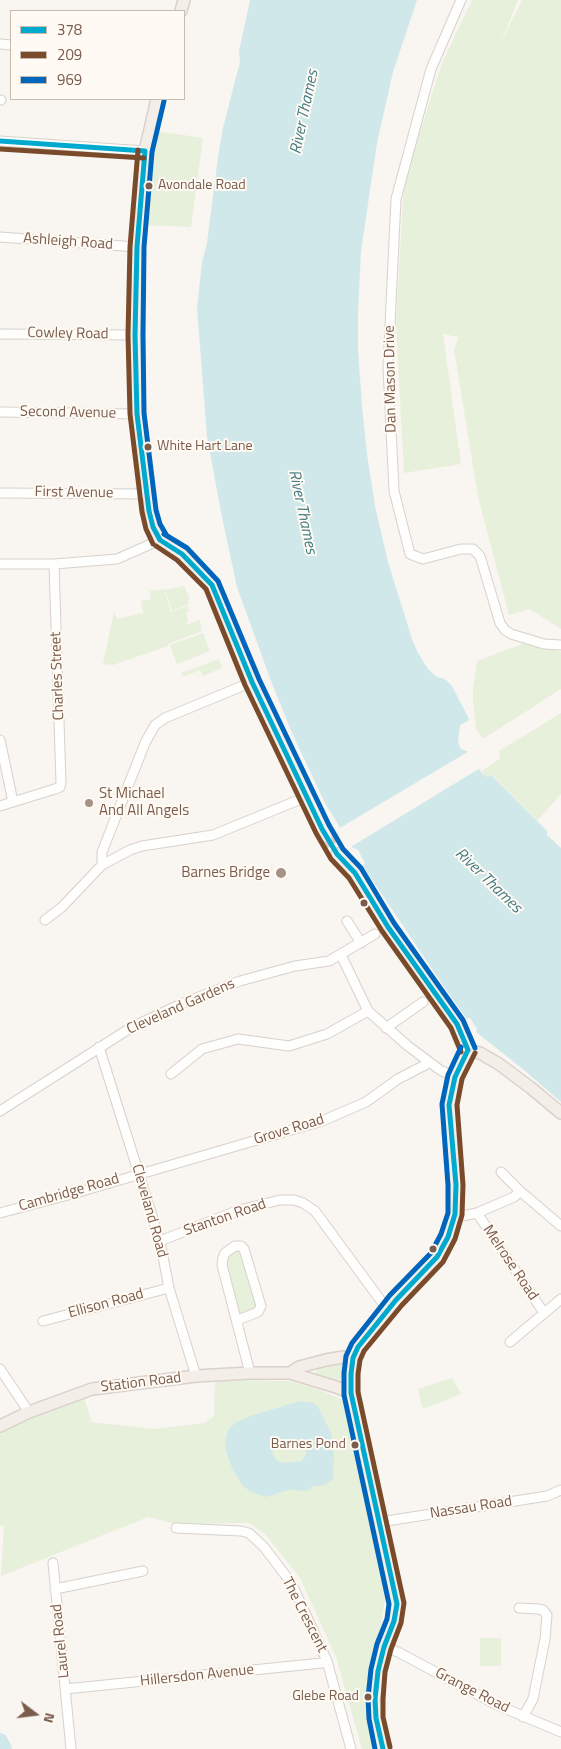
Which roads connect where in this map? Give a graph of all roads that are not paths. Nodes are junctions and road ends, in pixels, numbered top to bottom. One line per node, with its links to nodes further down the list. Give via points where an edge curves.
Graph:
1 (460, 0): 16 (street, Dan Mason Drive, via 431,69 396,199 388,367 394,490 410,554 423,559 473,549 480,556 505,630 544,644)
2 (157, 100): 4 (main road)
3 (0, 140): 4 (street)
4 (145, 151): 6 (main road)
5 (0, 237): 6 (street, Ashleigh Road)
6 (137, 247): 8 (main road)
7 (0, 334): 8 (street, Cowley Road)
8 (135, 335): 10 (main road)
9 (0, 412): 10 (street, Second Avenue)
10 (137, 414): 12 (main road)
11 (0, 493): 12 (street, First Avenue)
12 (148, 494): 13 (main road, via 153,527)
13 (160, 540): 15 (street, via 117,559); 17 (main road, via 182,554 212,585)
14 (0, 564): 15 (street)
15 (54, 564): 20 (street, Charles Street, via 61,783 60,787)
16 (561, 646)
17 (252, 682): 19 (main road); 24 (street, via 165,718 153,728 102,852)
18 (0, 740): 20 (street)
19 (306, 797): 22 (main road); 24 (street, via 213,835 142,846)
20 (13, 802): 21 (street)
21 (0, 806)
22 (326, 836)
23 (337, 854): 34 (main road, via 355,873 457,1024)
24 (102, 865): 25 (street)
25 (45, 920)
26 (347, 921): 28 (street)
27 (375, 934): 28 (street, Cleveland Gardens)
28 (361, 943): 29 (street, Cleveland Gardens)
29 (341, 955): 31 (street); 33 (street, Cleveland Gardens, via 329,961 295,966 240,981 181,1004)
30 (423, 1002): 32 (street)
31 (368, 1012): 32 (street); 36 (street, via 327,1034 290,1046 238,1039 202,1049)
32 (386, 1028): 35 (street)
33 (99, 1047): 38 (street, Cleveland Gardens); 41 (street, Cleveland Road)
34 (468, 1050): 37 (main road); 39 (main road, via 499,1064)
35 (428, 1061): 37 (street); 41 (street, Grove Road, via 366,1102 322,1121)
36 (171, 1074)
37 (454, 1078): 45 (main road, via 449,1105 456,1184)
38 (0, 1112)
39 (561, 1113)
40 (501, 1172): 42 (street)
41 (138, 1174): 43 (street, Cambridge Road); 47 (street, Cleveland Road)
42 (520, 1191): 44 (street, via 514,1197); 46 (street)
43 (0, 1213)
44 (476, 1213): 45 (street); 51 (street, Melrose Road)
45 (455, 1214): 50 (main road, via 437,1257)
46 (561, 1226)
47 (160, 1241): 48 (street, Cleveland Road); 50 (street, Stanton Road, via 240,1210 280,1200 294,1200 315,1211)
48 (170, 1288): 53 (street, Ellison Road); 60 (street, Cleveland Road)
49 (561, 1299): 51 (street)
50 (389, 1309): 55 (main road)
51 (544, 1313): 54 (street)
52 (238, 1320): 52 (street, via 222,1265 225,1253 234,1246 244,1249 261,1306 258,1312); 58 (street)
53 (43, 1321)
54 (510, 1342)
55 (353, 1358): 56 (main road, Station Road); 62 (main road)
56 (310, 1364): 59 (main road, Station Road); 61 (main road)
57 (0, 1368): 63 (street)
58 (250, 1373): 59 (main road, Station Road); 60 (main road, Station Road)
59 (290, 1373): 61 (main road, Station Road)
60 (196, 1376): 63 (main road, Station Road, via 92,1389)
61 (312, 1379): 62 (main road, Station Road)
62 (351, 1393): 66 (main road)
63 (29, 1412): 64 (main road, Station Road)
64 (0, 1426)
65 (561, 1490): 66 (street, Nassau Road, via 538,1497)
66 (380, 1522): 72 (main road, via 397,1604)
67 (176, 1528): 73 (street, The Crescent, via 241,1531 256,1538 292,1584)
68 (53, 1563): 70 (street, Laurel Road)
69 (143, 1571): 70 (street)
70 (55, 1589): 74 (street, Laurel Road)
71 (520, 1608): 75 (street, via 538,1608 546,1615 545,1638 533,1699)
72 (384, 1648): 75 (street, Grange Road, via 398,1652); 79 (main road, via 375,1699)
73 (327, 1662): 74 (street, Hillersdon Avenue); 78 (street, The Crescent)
74 (66, 1689): 77 (street, Laurel Road)
75 (523, 1717): 76 (street, Grange Road)
76 (561, 1732)
77 (71, 1749)
78 (351, 1749)
79 (383, 1749)

